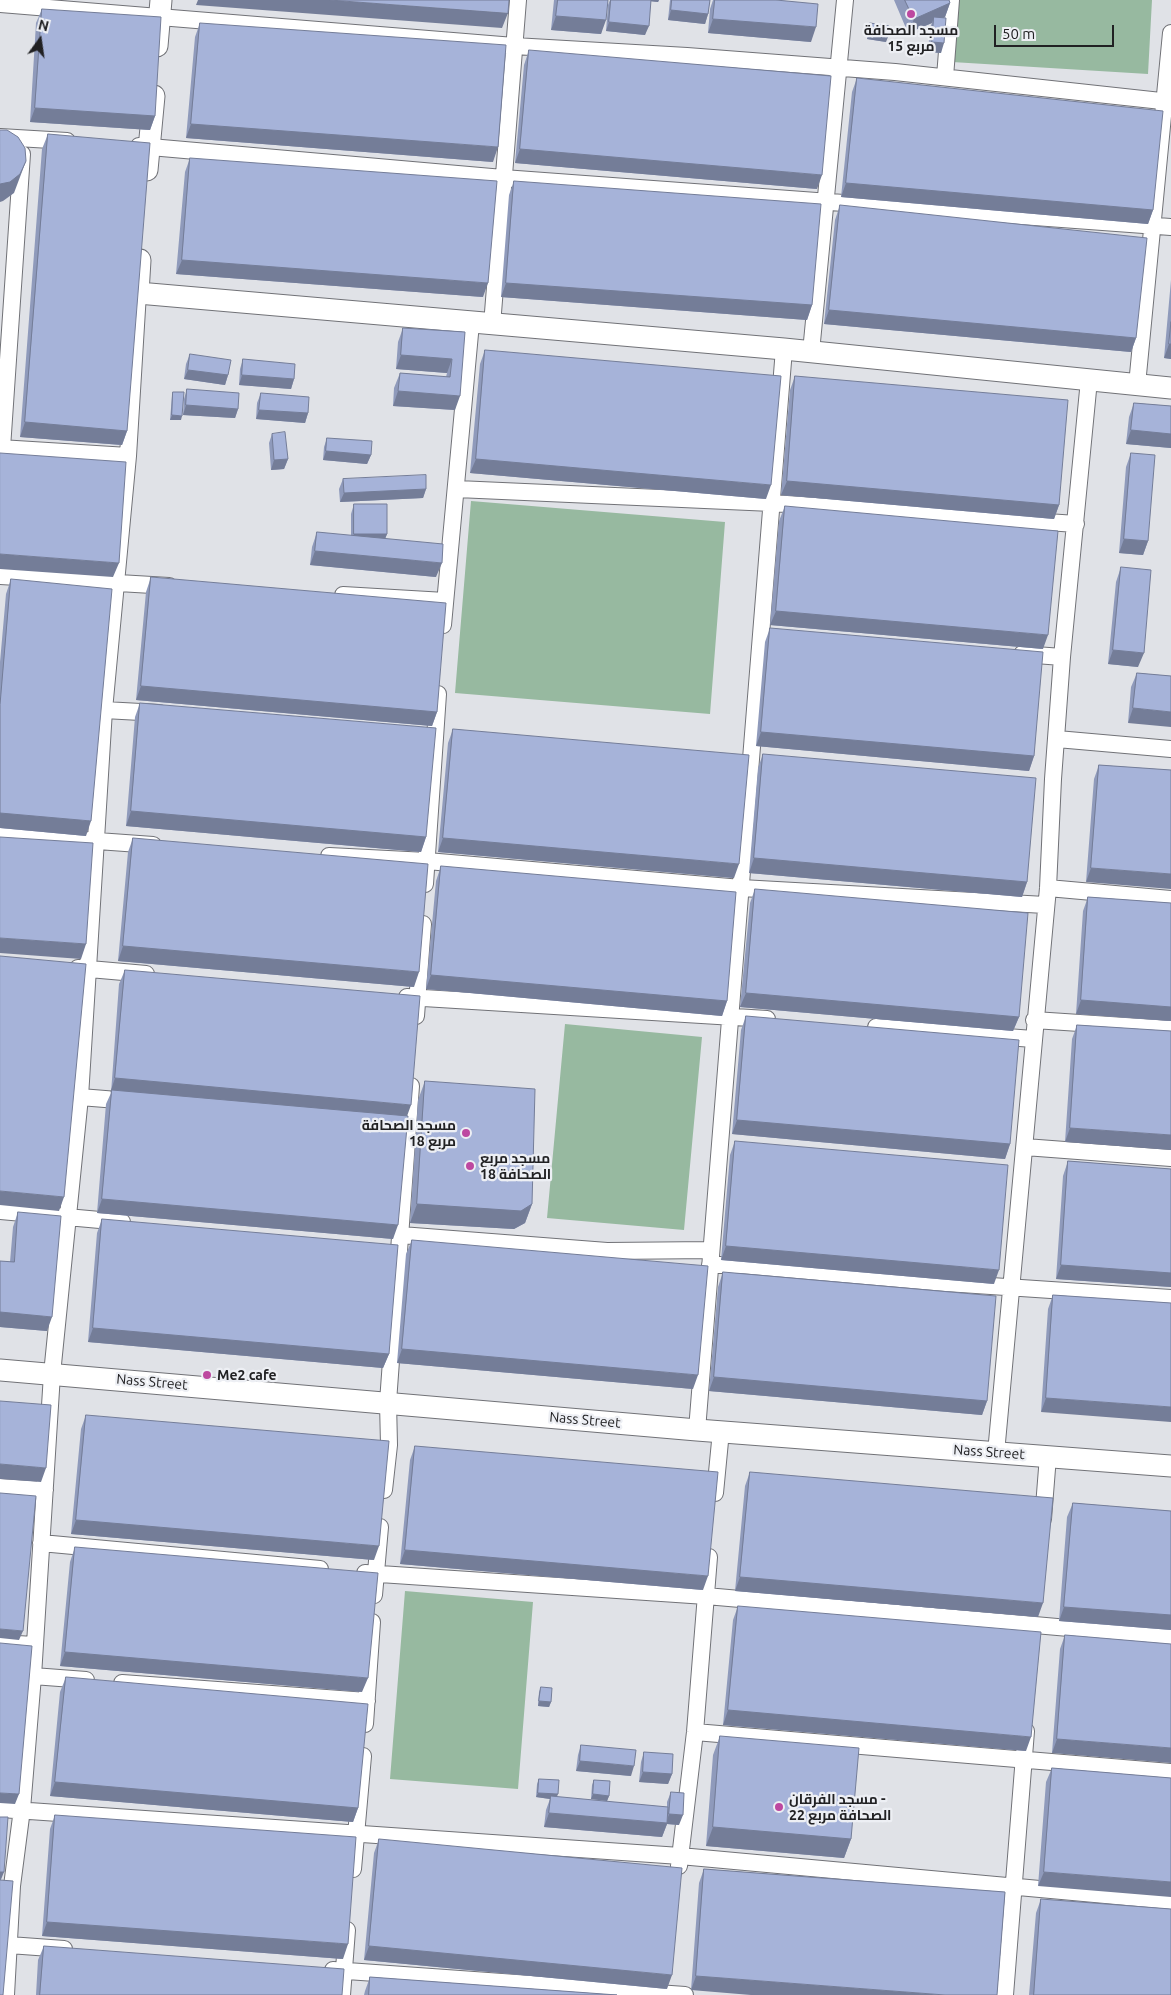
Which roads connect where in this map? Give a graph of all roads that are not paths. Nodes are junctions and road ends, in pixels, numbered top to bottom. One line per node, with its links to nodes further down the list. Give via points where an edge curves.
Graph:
1 (518, 0): 8 (street)
2 (845, 0): 9 (street)
3 (951, 0): 10 (street)
4 (38, 3): 5 (street); 6 (street)
5 (0, 4)
6 (160, 8): 8 (street); 16 (street)
7 (1171, 33): 11 (street)
8 (514, 46): 9 (street); 17 (street)
9 (838, 68): 10 (street); 19 (street)
10 (945, 77): 11 (street)
11 (1168, 102): 20 (street)
12 (0, 137): 13 (street)
13 (23, 138): 14 (street); 25 (street)
14 (81, 142)
15 (120, 145): 16 (street)
16 (149, 147): 17 (street); 18 (street)
17 (503, 178): 19 (street); 24 (street)
18 (145, 186)
19 (826, 202): 20 (street); 27 (street)
20 (1153, 225): 21 (street); 29 (street)
21 (1171, 227)
22 (141, 244): 23 (street)
23 (138, 293): 24 (street); 32 (street)
24 (481, 324): 26 (street); 33 (street)
25 (5, 332): 31 (street)
26 (784, 349): 27 (street); 34 (street)
27 (812, 352): 28 (street)
28 (1089, 380): 29 (street); 35 (street)
29 (1137, 385): 30 (street)
30 (1171, 388)
31 (1, 448): 32 (street)
32 (128, 456): 37 (street)
33 (457, 490): 34 (street); 40 (street)
34 (772, 503): 35 (street); 41 (street)
35 (1076, 524): 45 (street)
36 (0, 576): 37 (street)
37 (117, 583): 38 (street); 47 (street)
38 (187, 587)
39 (326, 594): 40 (street)
40 (446, 600): 43 (street)
41 (762, 630): 42 (street); 55 (street)
42 (781, 631)
43 (442, 640)
44 (1004, 652): 45 (street)
45 (1062, 657): 52 (street)
46 (439, 680): 50 (street)
47 (104, 710): 48 (street); 60 (street)
48 (172, 714)
49 (415, 728): 50 (street)
50 (435, 730): 51 (street); 63 (street)
51 (454, 731)
52 (1057, 739): 53 (street); 58 (street)
53 (1171, 749)
54 (732, 755): 55 (street)
55 (751, 757): 56 (street); 64 (street)
56 (771, 758)
57 (1033, 778): 58 (street)
58 (1053, 779): 65 (street)
59 (0, 834): 60 (street)
60 (96, 841): 61 (street); 69 (street)
61 (164, 845)
62 (310, 854): 63 (street)
63 (427, 862): 64 (street); 72 (street)
64 (741, 888): 67 (street); 73 (street)
65 (1048, 888): 66 (street); 67 (street)
66 (1171, 899)
67 (1045, 905): 75 (street)
68 (59, 966): 69 (street)
69 (89, 968): 70 (street); 81 (street)
70 (166, 976)
71 (389, 996): 72 (street)
72 (418, 998): 73 (street); 78 (street)
73 (730, 1017): 74 (street); 85 (street)
74 (779, 1020)
75 (1034, 1020): 77 (street); 79 (street)
76 (857, 1026): 79 (street)
77 (1171, 1030)
78 (415, 1037)
79 (1034, 1039): 87 (street)
80 (413, 1065): 84 (street)
81 (80, 1097): 82 (street); 90 (street)
82 (147, 1102)
83 (389, 1121): 84 (street)
84 (409, 1123): 92 (street)
85 (720, 1141): 86 (street); 94 (street)
86 (739, 1143)
87 (1025, 1147): 88 (street); 95 (street, via 1016,1167)
88 (1171, 1158)
89 (0, 1211): 90 (street)
90 (67, 1217): 91 (street); 98 (street)
91 (136, 1224)
92 (401, 1242): 93 (street); 94 (street); 99 (street)
93 (381, 1247)
94 (711, 1257): 95 (street, via 740,1265); 100 (street)
95 (1012, 1286): 96 (street); 102 (street)
96 (1171, 1298)
97 (0, 1370): 98 (street, Nass Street)
98 (52, 1374): 99 (street, Nass Street); 106 (street)
99 (388, 1402): 100 (street, Nass Street); 111 (street, via 389,1445)
100 (697, 1430): 101 (street, Nass Street)
101 (721, 1431): 102 (street, Nass Street); 107 (street)
102 (996, 1453): 103 (street, Nass Street)
103 (1048, 1456): 104 (street, Nass Street); 108 (street)
104 (1171, 1466)
105 (0, 1487): 106 (street)
106 (45, 1490): 110 (street)
107 (714, 1509)
108 (1042, 1532)
109 (711, 1538): 112 (street)
110 (41, 1543): 111 (street); 117 (street)
111 (375, 1574): 112 (street); 120 (street)
112 (706, 1596): 114 (street); 122 (street)
113 (1036, 1607): 114 (street)
114 (1035, 1626): 115 (street); 118 (street)
115 (1171, 1638)
116 (0, 1643): 117 (street)
117 (34, 1645): 119 (street)
118 (1033, 1645)
119 (33, 1676): 120 (street); 126 (street)
120 (368, 1700): 127 (street)
121 (1028, 1712): 123 (street)
122 (695, 1732): 123 (street); 128 (street)
123 (1024, 1760): 124 (street); 132 (street)
124 (1171, 1772)
125 (0, 1809): 126 (street)
126 (22, 1809): 127 (street); 129 (street)
127 (356, 1834): 128 (street); 131 (street)
128 (680, 1856): 130 (street); 132 (street)
129 (6, 1885): 135 (street)
130 (677, 1886)
131 (351, 1887)
132 (1014, 1888): 133 (street); 144 (street)
133 (1171, 1901)
134 (348, 1914): 138 (street)
135 (9, 1945): 136 (street); 141 (street)
136 (78, 1950)
137 (314, 1968): 138 (street)
138 (344, 1970): 140 (street); 142 (street)
139 (670, 1974): 140 (street)
140 (668, 1994): 143 (street)
141 (6, 1995)
142 (342, 1995)
143 (685, 1995)
144 (1005, 1995)

